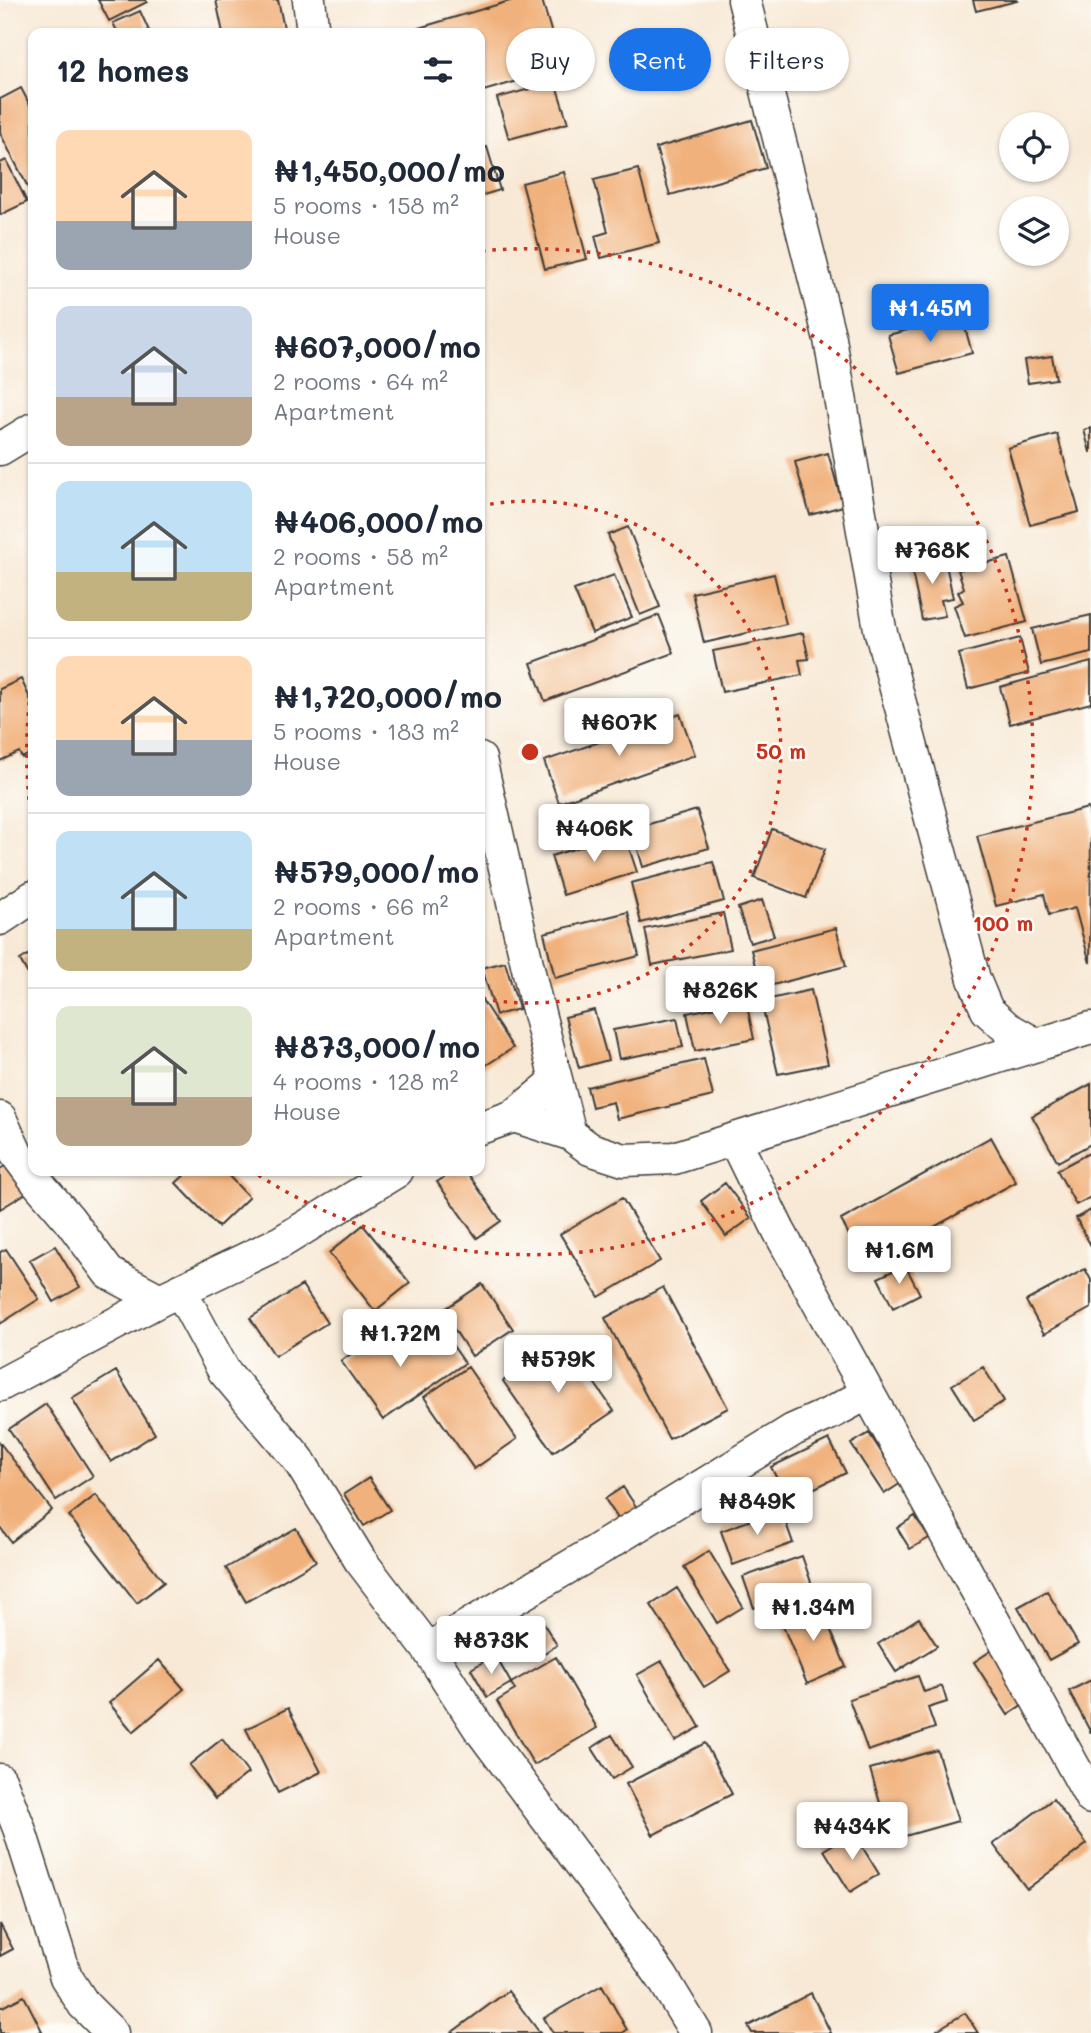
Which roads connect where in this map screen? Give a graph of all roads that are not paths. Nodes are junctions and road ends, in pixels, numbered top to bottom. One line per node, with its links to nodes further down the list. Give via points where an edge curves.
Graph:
1 (309, 0): 3 (street)
2 (744, 0): 9 (street, via 830,338 880,629 974,979)
3 (312, 28)
4 (28, 432): 5 (street)
5 (0, 449)
6 (485, 780): 13 (street)
7 (28, 900): 8 (street)
8 (0, 919)
9 (987, 1010): 11 (street); 12 (street)
10 (1091, 1028): 11 (street)
11 (1037, 1045): 12 (street)
12 (975, 1064): 18 (street)
13 (556, 1081): 14 (street); 17 (street)
14 (514, 1116): 16 (street); 17 (street)
15 (0, 1118): 19 (street)
16 (485, 1126)
17 (570, 1135): 18 (street, via 590,1149 624,1160 674,1158)
18 (734, 1139): 26 (street)
19 (28, 1170)
20 (33, 1176): 22 (street)
21 (389, 1176): 23 (street, via 281,1242)
22 (109, 1273): 23 (street); 24 (street)
23 (170, 1295): 24 (street); 27 (street, via 224,1371 298,1459 360,1560)
24 (111, 1325): 25 (street)
25 (0, 1385)
26 (868, 1393): 27 (street, via 793,1430); 29 (street)
27 (428, 1649): 31 (street, via 479,1728 662,1978)
28 (0, 1780): 30 (street, via 66,1977 84,2005)
29 (1091, 1798)
30 (112, 2033)
31 (696, 2033)

